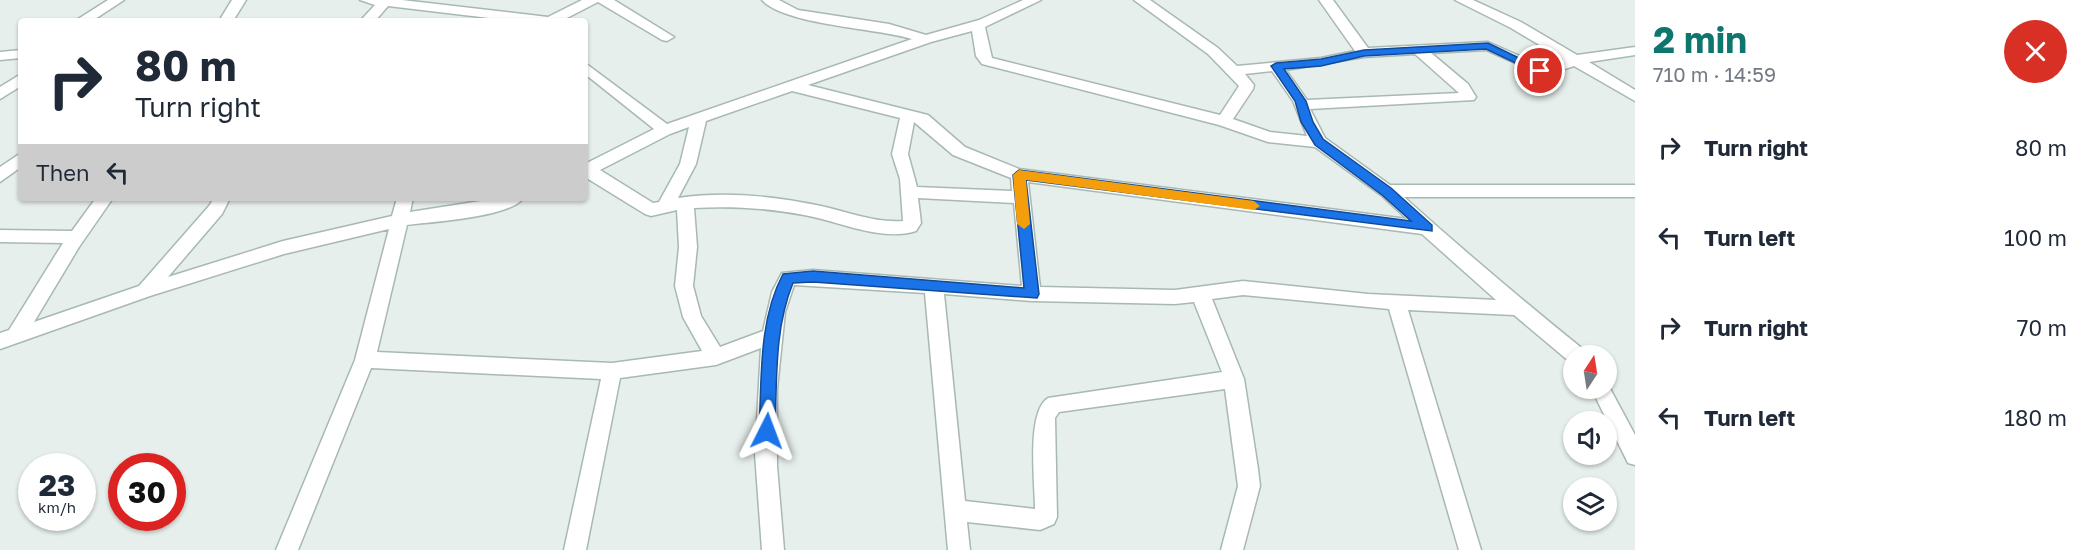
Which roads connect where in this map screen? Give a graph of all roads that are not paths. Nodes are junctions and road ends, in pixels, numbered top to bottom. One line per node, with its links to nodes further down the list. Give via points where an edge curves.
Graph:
1 (117, 0): 14 (street)
2 (239, 0): 15 (street)
3 (367, 0): 12 (street)
4 (455, 0): 13 (street)
5 (592, 0): 18 (street)
6 (604, 0): 21 (street)
7 (769, 0): 20 (street, via 794,13)
8 (1034, 0): 19 (street)
9 (1141, 0): 32 (street, via 1213,51)
10 (1326, 0): 25 (street)
11 (1462, 0): 29 (street, via 1508,21)
12 (386, 1): 13 (street); 16 (street)
13 (442, 9): 17 (street)
14 (87, 18)
15 (228, 18)
16 (370, 18)
17 (486, 18)
18 (556, 18)
19 (978, 25): 22 (street); 40 (street, via 987,61)
20 (889, 28): 22 (street); 27 (street)
21 (667, 37)
22 (926, 39): 27 (street)
23 (1418, 50): 25 (street); 29 (street, via 1490,46 1544,72); 37 (street, via 1463,87 1469,97)
24 (1635, 51): 29 (street)
25 (1364, 53): 30 (street)
26 (18, 54): 28 (street)
27 (881, 55): 34 (street)
28 (0, 56)
29 (1575, 60): 36 (street)
30 (1276, 66): 32 (street); 37 (street)
31 (588, 69): 41 (street)
32 (1234, 71): 40 (street, via 1246,89)
33 (18, 81): 35 (street)
34 (792, 86): 38 (street); 39 (street)
35 (0, 94)
36 (1635, 96)
37 (1302, 105): 42 (street)
38 (908, 115): 46 (street, via 930,124 959,151); 49 (street, via 900,154)
39 (699, 118): 41 (street); 57 (street, via 688,164)
40 (1224, 121): 42 (street, via 1268,137)
41 (665, 130): 44 (street)
42 (1319, 142): 48 (street)
43 (18, 161): 47 (street)
44 (588, 170)
45 (588, 172): 57 (street, via 645,208)
46 (1019, 175): 51 (street); 59 (street)
47 (0, 176)
48 (1387, 191): 50 (street); 59 (street)
49 (909, 192): 51 (street); 56 (street, via 912,223 906,228 765,202)
50 (1631, 194)
51 (1020, 197): 65 (street)
52 (103, 201): 61 (street)
53 (220, 201): 63 (street)
54 (404, 201): 58 (street)
55 (506, 201): 58 (street, via 482,209)
56 (685, 203): 57 (street); 72 (street, via 688,247 684,286 692,318)
57 (666, 205)
58 (400, 220): 63 (street, via 283,248); 73 (street)
59 (1427, 228): 67 (street)
60 (0, 236): 61 (street)
61 (77, 237): 68 (street)
62 (934, 287): 65 (street); 69 (street, via 813,276 788,278 777,304); 78 (street)
63 (145, 291): 68 (street)
64 (1200, 293): 65 (street, via 1175,297); 66 (street, via 1243,288); 75 (street)
65 (1032, 294)
66 (1396, 302): 67 (street); 84 (street)
67 (1521, 308): 70 (street)
68 (8, 339): 71 (street)
69 (772, 339): 72 (street, via 762,339); 81 (street, via 766,454)
70 (1564, 345)
71 (0, 352)
72 (716, 357): 74 (street)
73 (365, 360): 74 (street); 79 (street)
74 (612, 371): 80 (street)
75 (1234, 380): 78 (street, via 1055,404 1045,418 1046,517 1040,520); 83 (street, via 1249,486)
76 (1606, 399): 77 (street)
77 (1635, 456)
78 (956, 510): 82 (street)
79 (287, 550)
80 (575, 550)
81 (773, 550)
82 (959, 550)
83 (1232, 550)
84 (1470, 550)

